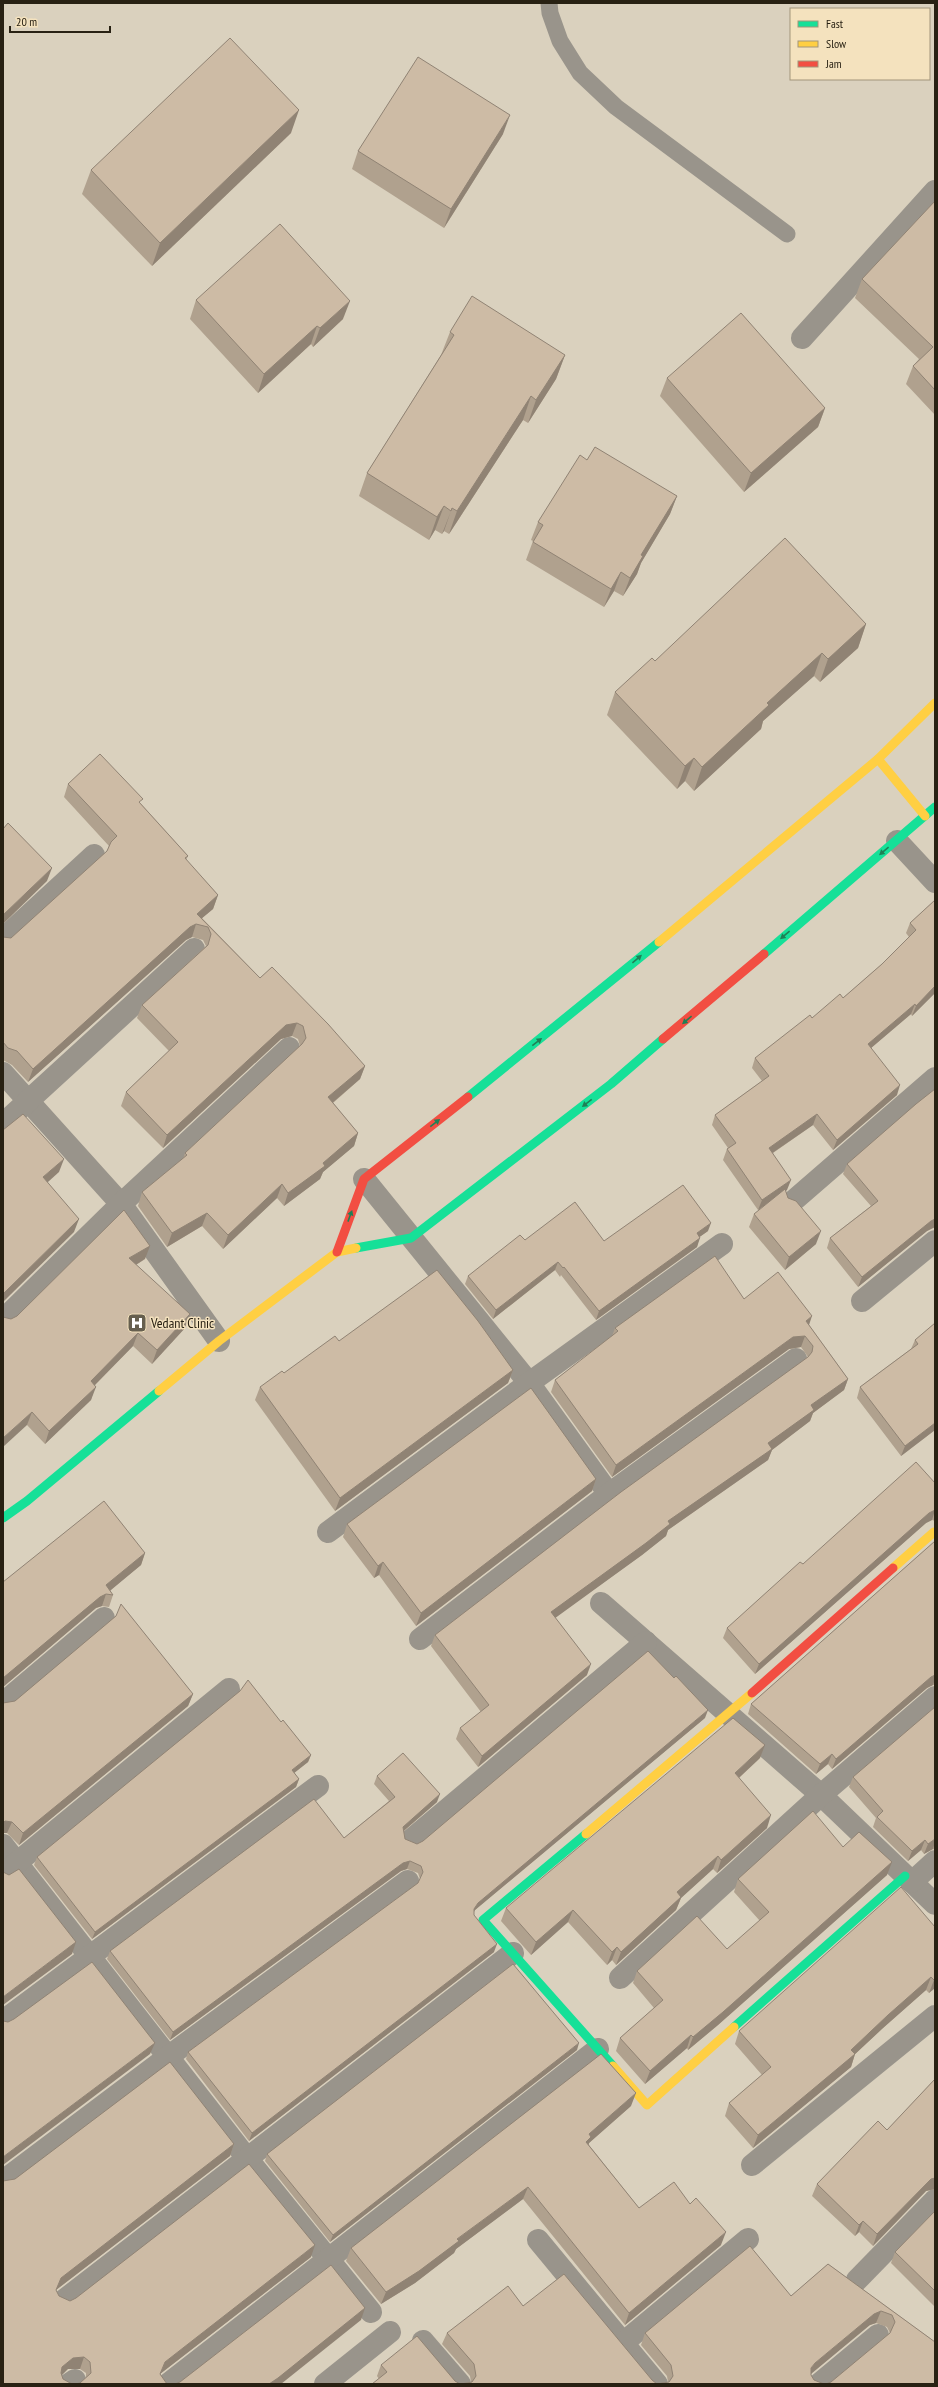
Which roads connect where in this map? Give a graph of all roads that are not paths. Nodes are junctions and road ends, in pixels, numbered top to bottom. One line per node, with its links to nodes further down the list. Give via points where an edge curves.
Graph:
1 (549, 3): 3 (lane, via 560,41 580,73 616,107)
2 (935, 191): 4 (street)
3 (787, 234)
4 (802, 338)
5 (935, 703): 6 (street)
6 (878, 758): 8 (street); 19 (street, one-way to 6, via 555,1028)
7 (935, 807): 8 (street)
8 (925, 816): 9 (street)
9 (897, 841): 11 (street); 22 (street, one-way to 22, via 611,1084)
10 (94, 855): 12 (street)
11 (935, 882)
12 (3, 939)
13 (194, 949): 17 (street)
14 (289, 1048): 21 (street)
15 (3, 1073): 17 (street)
16 (935, 1078): 20 (street)
17 (28, 1100): 18 (street); 21 (street)
18 (3, 1124)
19 (364, 1179): 22 (street); 25 (street, one-way to 19)
20 (792, 1202)
21 (121, 1204): 27 (street); 28 (street)
22 (411, 1238): 25 (street); 30 (street)
23 (935, 1241): 26 (street)
24 (722, 1244): 30 (street)
25 (337, 1252): 28 (street)
26 (862, 1301)
27 (3, 1320)
28 (219, 1341): 32 (street, via 27,1501)
29 (796, 1359): 31 (street)
30 (529, 1383): 31 (street); 33 (street)
31 (609, 1494): 37 (street)
32 (3, 1518)
33 (328, 1532)
34 (934, 1532): 42 (street)
35 (601, 1603): 38 (street)
36 (104, 1618): 41 (street)
37 (420, 1639)
38 (646, 1642): 42 (street); 45 (street)
39 (229, 1689): 48 (street)
40 (935, 1697): 44 (street)
41 (3, 1703)
42 (728, 1715): 44 (street); 52 (street, via 484,1920)
43 (318, 1786): 53 (street)
44 (821, 1795): 49 (street); 54 (street)
45 (412, 1840)
46 (3, 1845): 48 (street)
47 (935, 1861): 49 (street)
48 (10, 1869): 53 (street)
49 (909, 1879): 51 (street); 57 (street, via 647,2105)
50 (408, 1880): 58 (street)
51 (935, 1904)
52 (513, 1953): 57 (street); 59 (street)
53 (89, 1956): 56 (street); 58 (street)
54 (620, 1978)
55 (935, 2016): 60 (street)
56 (3, 2021)
57 (598, 2050): 65 (street)
58 (169, 2056): 59 (street); 61 (street)
59 (246, 2157): 65 (street); 67 (street)
60 (752, 2165)
61 (3, 2181)
62 (935, 2200): 66 (street)
63 (748, 2239): 72 (street)
64 (538, 2240): 72 (street)
65 (329, 2260): 68 (street); 73 (street)
66 (857, 2280)
67 (64, 2300)
68 (371, 2312)
69 (390, 2332): 74 (street)
70 (878, 2335): 77 (street)
71 (423, 2341): 75 (street)
72 (623, 2343): 76 (street)
73 (168, 2384)
74 (325, 2384)
75 (460, 2384)
76 (657, 2384)
77 (818, 2384)

